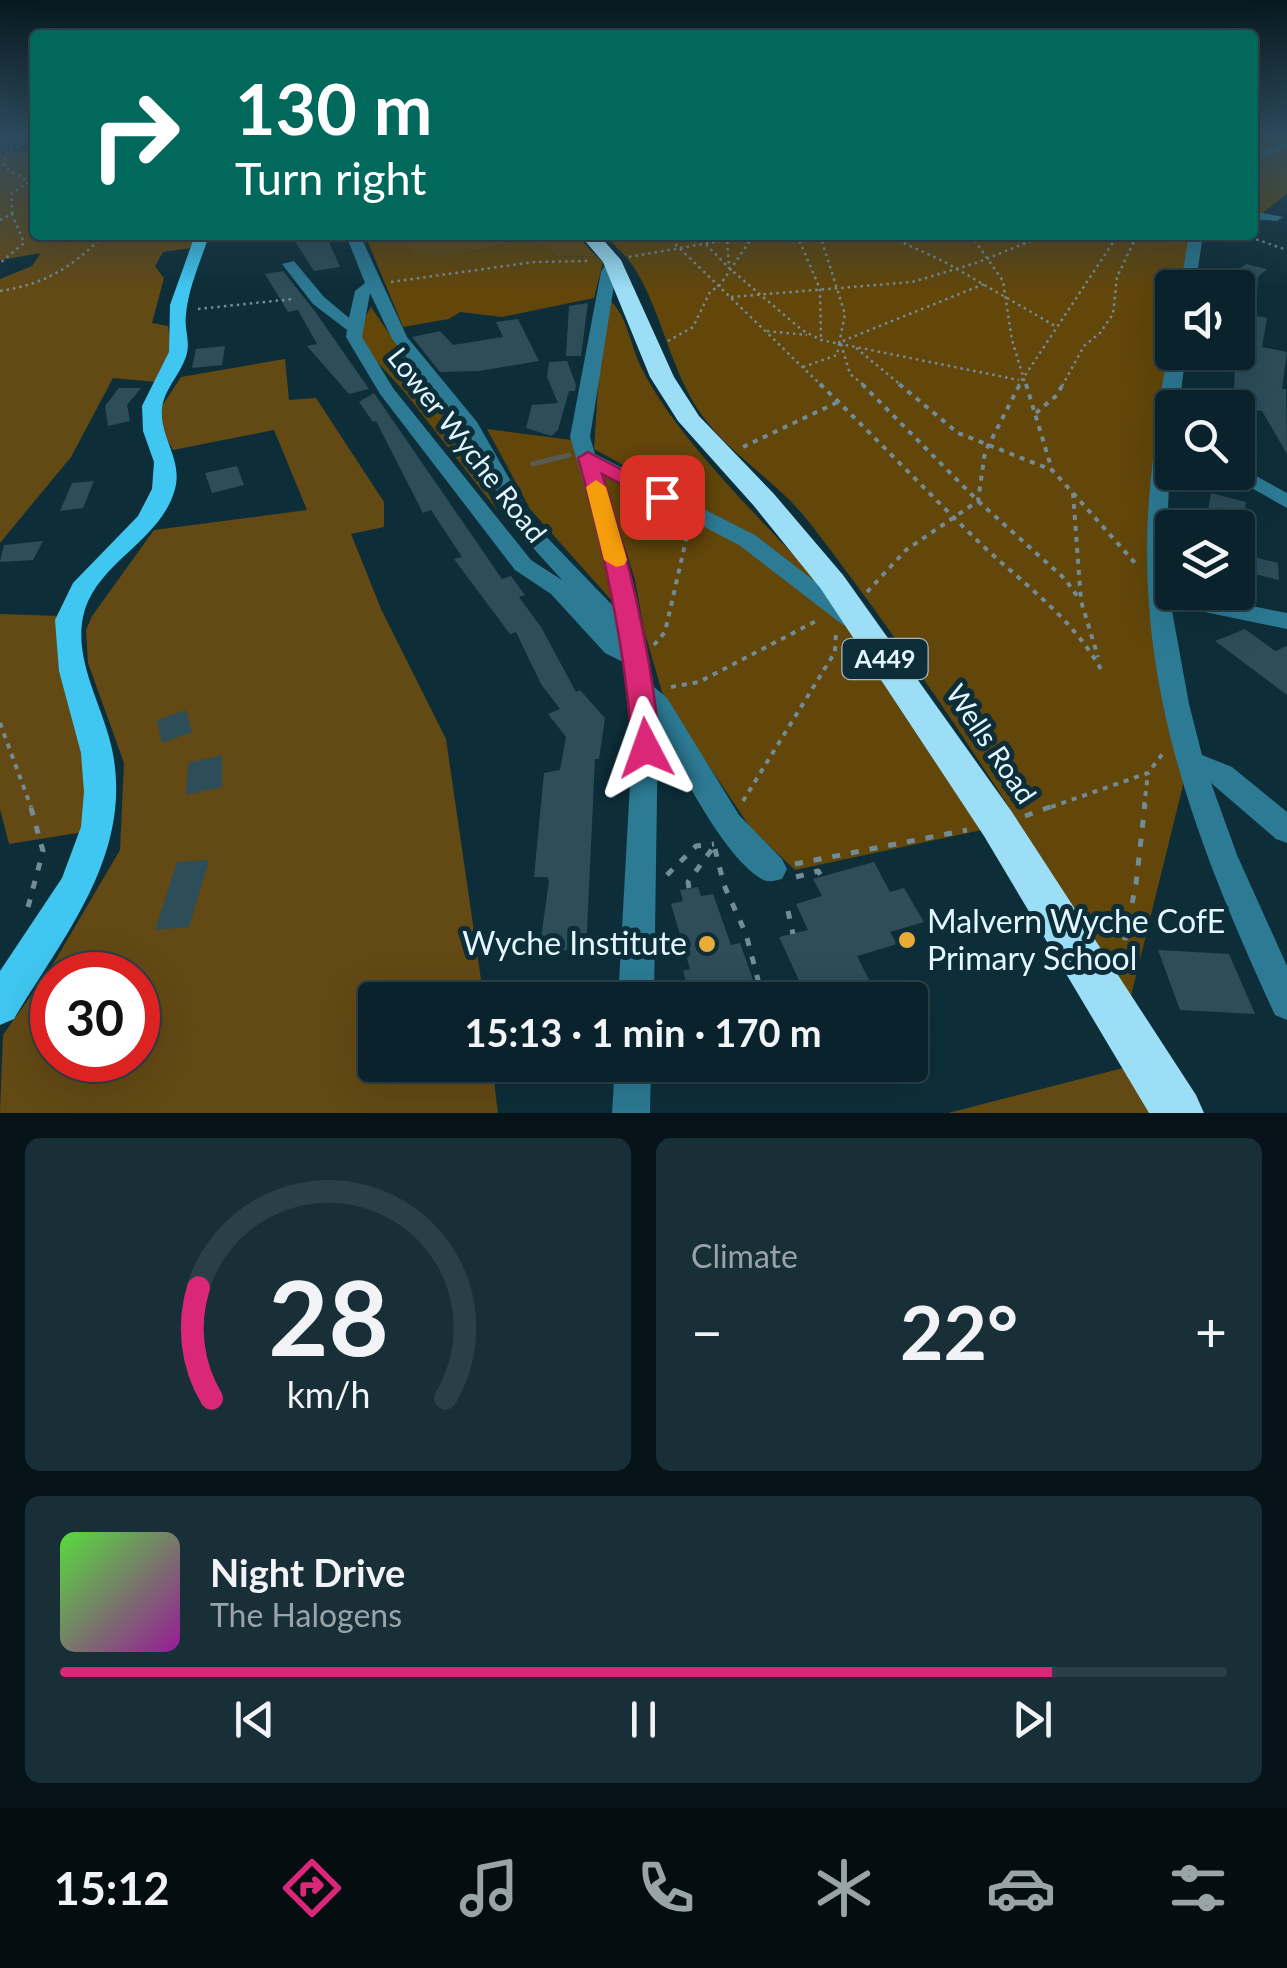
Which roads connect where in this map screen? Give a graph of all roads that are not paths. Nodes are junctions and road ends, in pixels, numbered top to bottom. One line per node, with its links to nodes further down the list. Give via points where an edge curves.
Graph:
1 (1258, 215): 2 (street)
2 (1278, 217)
3 (200, 240): 27 (main road, via 178,308 180,346 153,402 152,426 166,454 156,507 86,586 69,618 79,700 97,751 101,805 93,855)
4 (355, 240): 10 (street, Lower Wyche Road)
5 (594, 240): 7 (highway, Wells Road / A449)
6 (1195, 240): 9 (street)
7 (613, 261): 12 (street, via 580,436); 17 (highway, Wells Road / A449, via 662,377 690,421 764,500)
8 (290, 264): 11 (street, via 310,296)
9 (1190, 270)
10 (373, 284): 11 (street, via 362,291); 19 (street, Lower Wyche Road, via 400,340 468,422 528,530 611,620)
11 (354, 327): 20 (street, Lower Wyche Road, via 386,390 523,565 559,589 614,647)
12 (588, 458): 17 (street, via 748,540); 19 (street)
13 (1255, 482): 14 (street)
14 (1287, 502)
15 (1161, 610): 22 (street)
16 (1245, 610): 18 (street)
17 (849, 613): 30 (highway, Wells Road / A449, via 998,824)
18 (1287, 620)
19 (628, 625): 20 (street)
20 (634, 657): 21 (street)
21 (642, 692): 24 (street, via 658,705 721,834); 25 (street)
22 (1177, 752): 23 (street, via 1222,775); 26 (street, via 1235,897)
23 (1287, 830)
24 (780, 874)
25 (637, 982)
26 (1287, 1003)
27 (0, 1006)
28 (632, 1082): 29 (street)
29 (631, 1113)
30 (1178, 1113)

